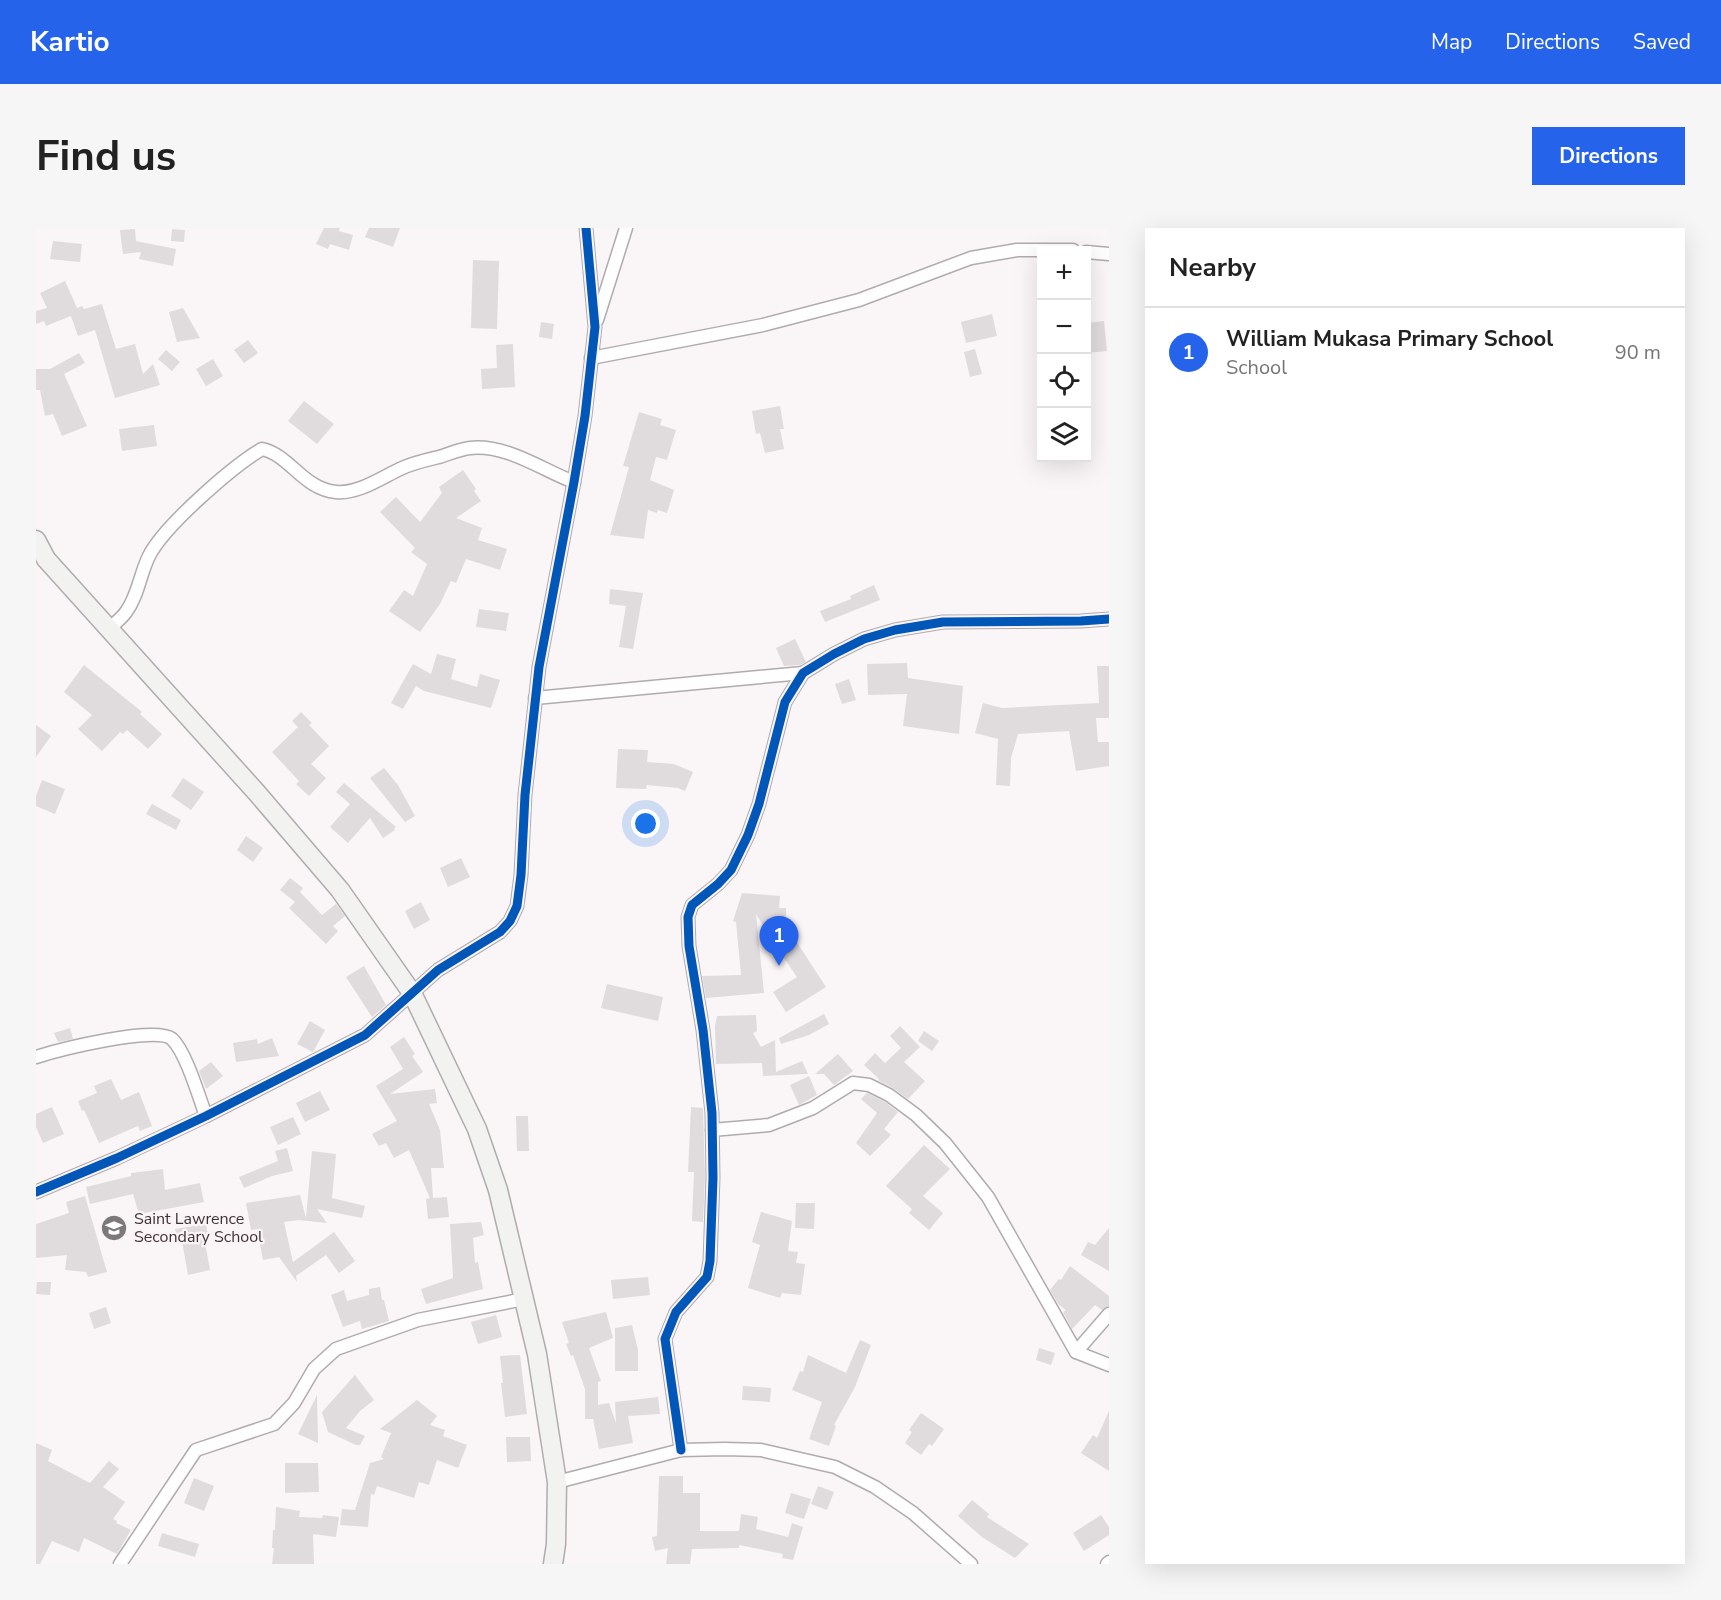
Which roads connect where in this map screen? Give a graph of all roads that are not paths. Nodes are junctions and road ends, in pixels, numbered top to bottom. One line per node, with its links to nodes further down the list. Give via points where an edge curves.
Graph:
1 (586, 228): 6 (street)
2 (626, 228): 6 (street)
3 (1037, 250): 7 (street, via 971,258 859,300 764,325)
4 (1091, 252): 5 (street)
5 (1109, 254)
6 (595, 327): 7 (street)
7 (591, 358): 8 (street)
8 (574, 482): 12 (street, via 514,455 470,448 407,465 349,492 334,492 319,488 262,449 214,486 170,528 150,555 132,603); 14 (street)
9 (36, 540): 10 (main road)
10 (41, 561): 12 (main road)
11 (1109, 619): 13 (street, via 943,622 896,630 864,639)
12 (110, 628): 15 (main road, via 340,890)
13 (803, 673): 14 (street); 18 (street, via 785,702 748,835 731,870 692,905 688,917)
14 (536, 698): 15 (street, via 521,875 514,913 500,932 438,970)
15 (412, 993): 17 (street, via 365,1035); 20 (main road, via 477,1129 498,1190)
16 (36, 1057): 17 (street, via 132,1036 165,1035 182,1054)
17 (206, 1116): 19 (street)
18 (712, 1130): 22 (street, via 769,1125 813,1108 853,1083 869,1084 889,1095 945,1143 988,1197); 24 (street, via 712,1230 707,1277 676,1312 664,1339)
19 (36, 1192)
20 (524, 1299): 25 (main road, via 537,1354); 26 (street, via 418,1320 336,1349 314,1369 294,1403 274,1424 196,1450)
21 (1109, 1314): 22 (street)
22 (1076, 1352): 23 (street)
23 (1109, 1365)
24 (681, 1450): 25 (street); 28 (street, via 761,1450 835,1467 875,1487 913,1514)
25 (557, 1482): 27 (main road)
26 (120, 1564)
27 (553, 1564)
28 (971, 1564)

